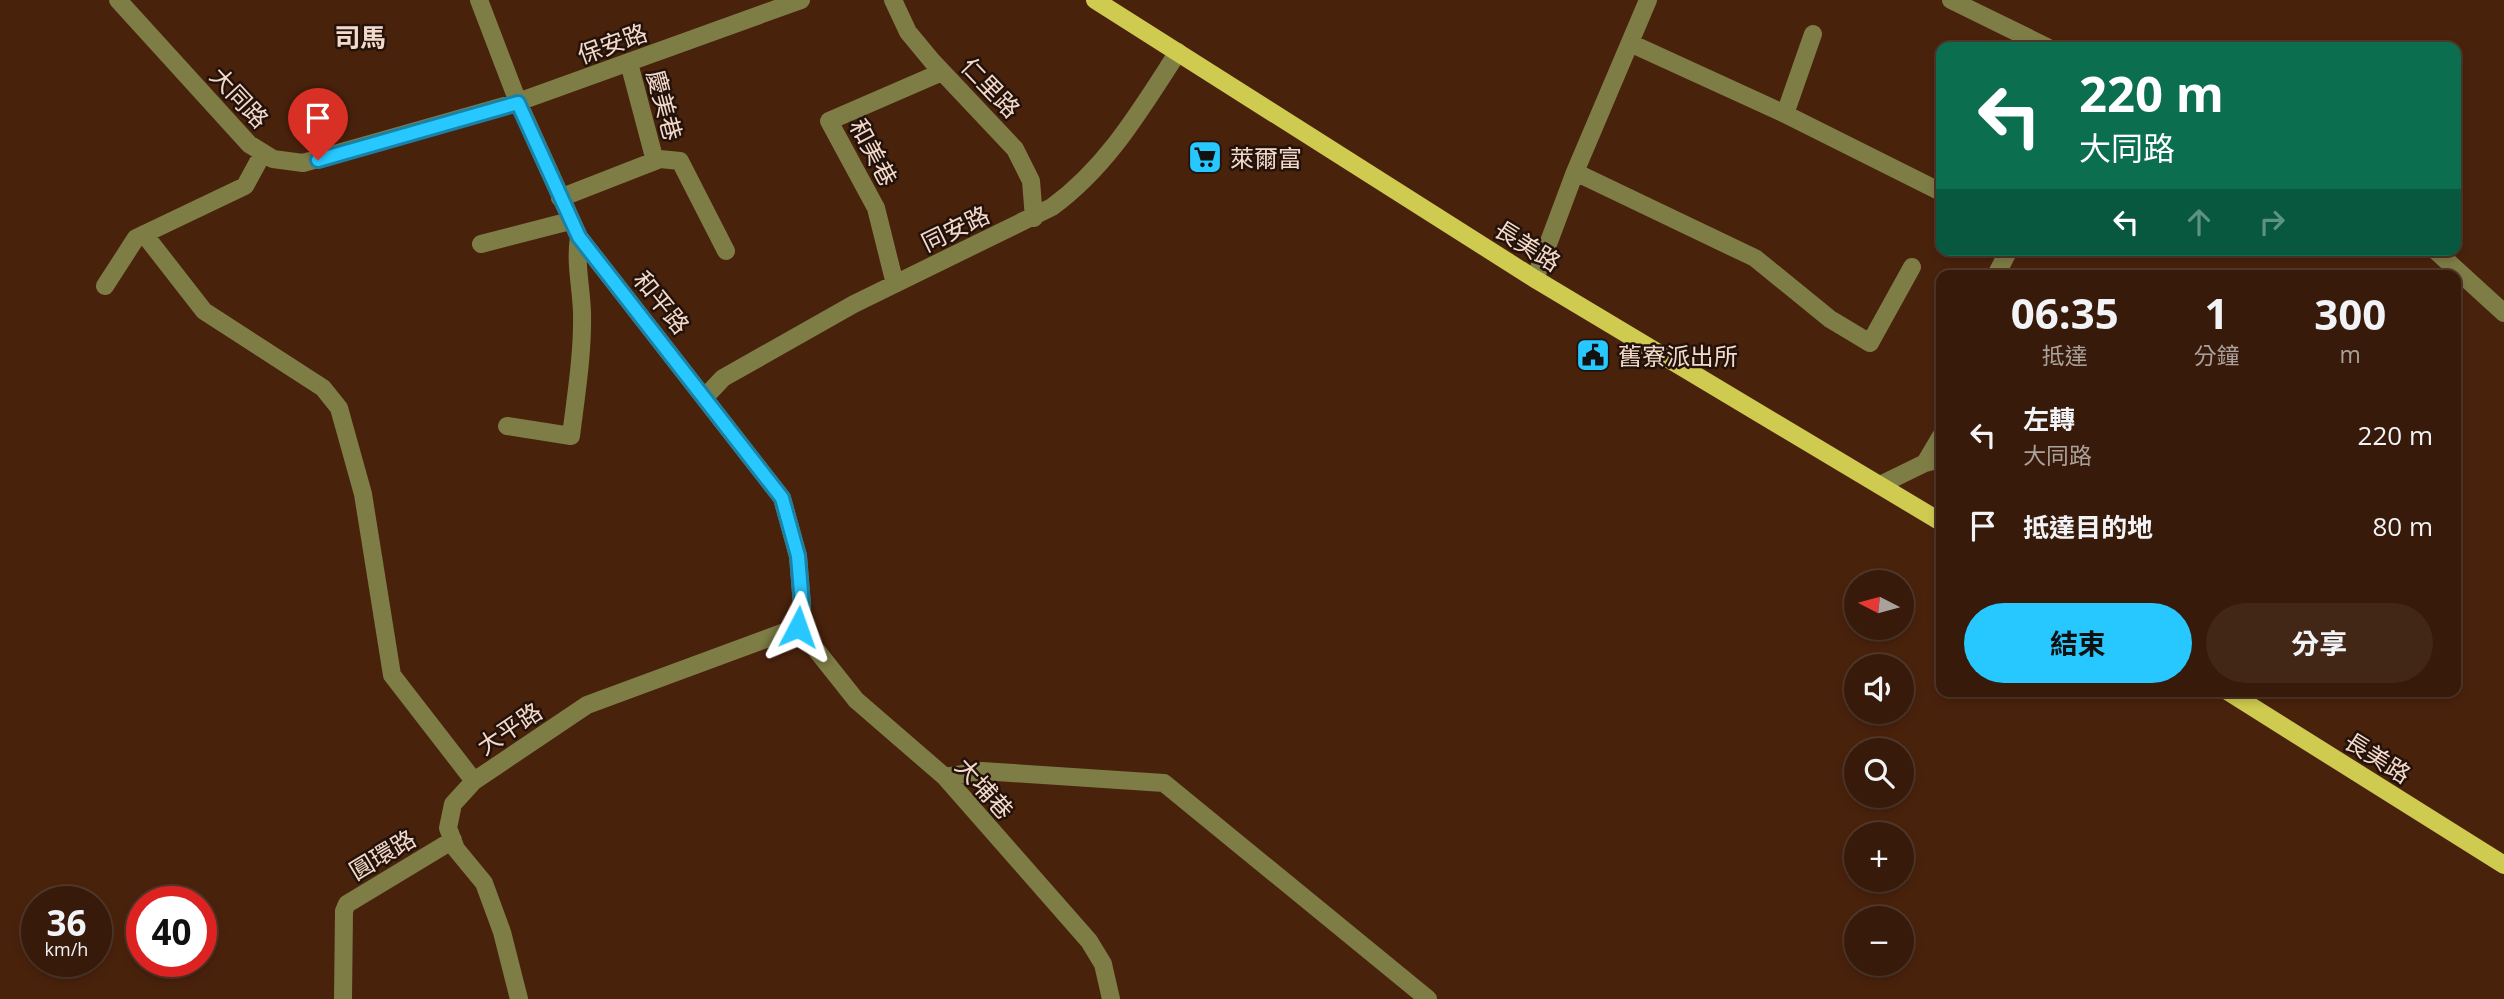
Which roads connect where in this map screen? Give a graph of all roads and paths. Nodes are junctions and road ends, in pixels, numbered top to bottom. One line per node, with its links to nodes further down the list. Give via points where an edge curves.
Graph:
1 (118, 0): 16 (street, 大同路, via 249,144)
2 (479, 0): 14 (street, 和平路)
3 (801, 0): 12 (street, 保安路)
4 (893, 0): 13 (street, 仁里路, via 908,32)
5 (1095, 0): 11 (main road, 長美路)
6 (1648, 0): 10 (street)
7 (1951, 0): 9 (street)
8 (1813, 34): 15 (street)
9 (2037, 42)
10 (1630, 43): 15 (street); 18 (street)
11 (1178, 52): 21 (street, 同安路, via 1120,142 1079,187); 30 (main road, 長美路)
12 (629, 63): 14 (street, 保安路); 17 (street, 慶美巷)
13 (942, 72): 21 (street, 仁里路, via 1015,149 1031,181); 31 (street, 和美巷, via 830,121 876,208)
14 (518, 103): 16 (street, 大同路, via 303,163); 20 (street, 和平路)
15 (1785, 114): 19 (street)
16 (263, 153): 23 (street, via 245,186)
17 (655, 160): 20 (street, 慶美巷); 25 (street, 慶美巷, via 671,157 680,161)
18 (1575, 172): 27 (street, via 1755,258 1830,319 1870,343); 30 (street)
19 (1936, 190)
20 (560, 198): 22 (street, 和平路)
21 (1034, 218): 31 (street, 同安路)
22 (574, 229): 24 (street); 34 (street, 和平路); 35 (street, via 582,311 571,436)
23 (144, 234): 32 (street, via 129,247); 42 (street, via 204,311 323,388 339,408 363,494 392,676)
24 (481, 244)
25 (726, 251)
26 (2442, 256): 28 (street)
27 (1912, 267)
28 (2457, 270)
29 (2461, 274): 33 (street)
30 (1535, 279): 37 (main road, 長美路)
31 (895, 284): 34 (street, 同安路, via 723,377)
32 (105, 286)
33 (2504, 313)
34 (706, 396): 39 (street, 和平路, via 782,498 798,556 802,605)
35 (507, 426)
36 (1933, 461): 37 (street)
37 (1880, 485): 38 (main road, 長美路)
38 (1936, 519)
39 (798, 627): 41 (street, 大埔巷, via 856,700); 42 (street, 大平路, via 587,705)
40 (2237, 697): 44 (main road, 長美路)
41 (945, 777): 47 (street, 大埔巷, via 1089,941 1103,964); 48 (street, via 982,771 1164,783)
42 (474, 781): 43 (street, 大平路, via 453,804 448,828)
43 (453, 840): 45 (street, 圓環路, via 347,904); 46 (street, via 484,883)
44 (2504, 865)
45 (343, 999)
46 (519, 999)
47 (1111, 999)
48 (1429, 999)

